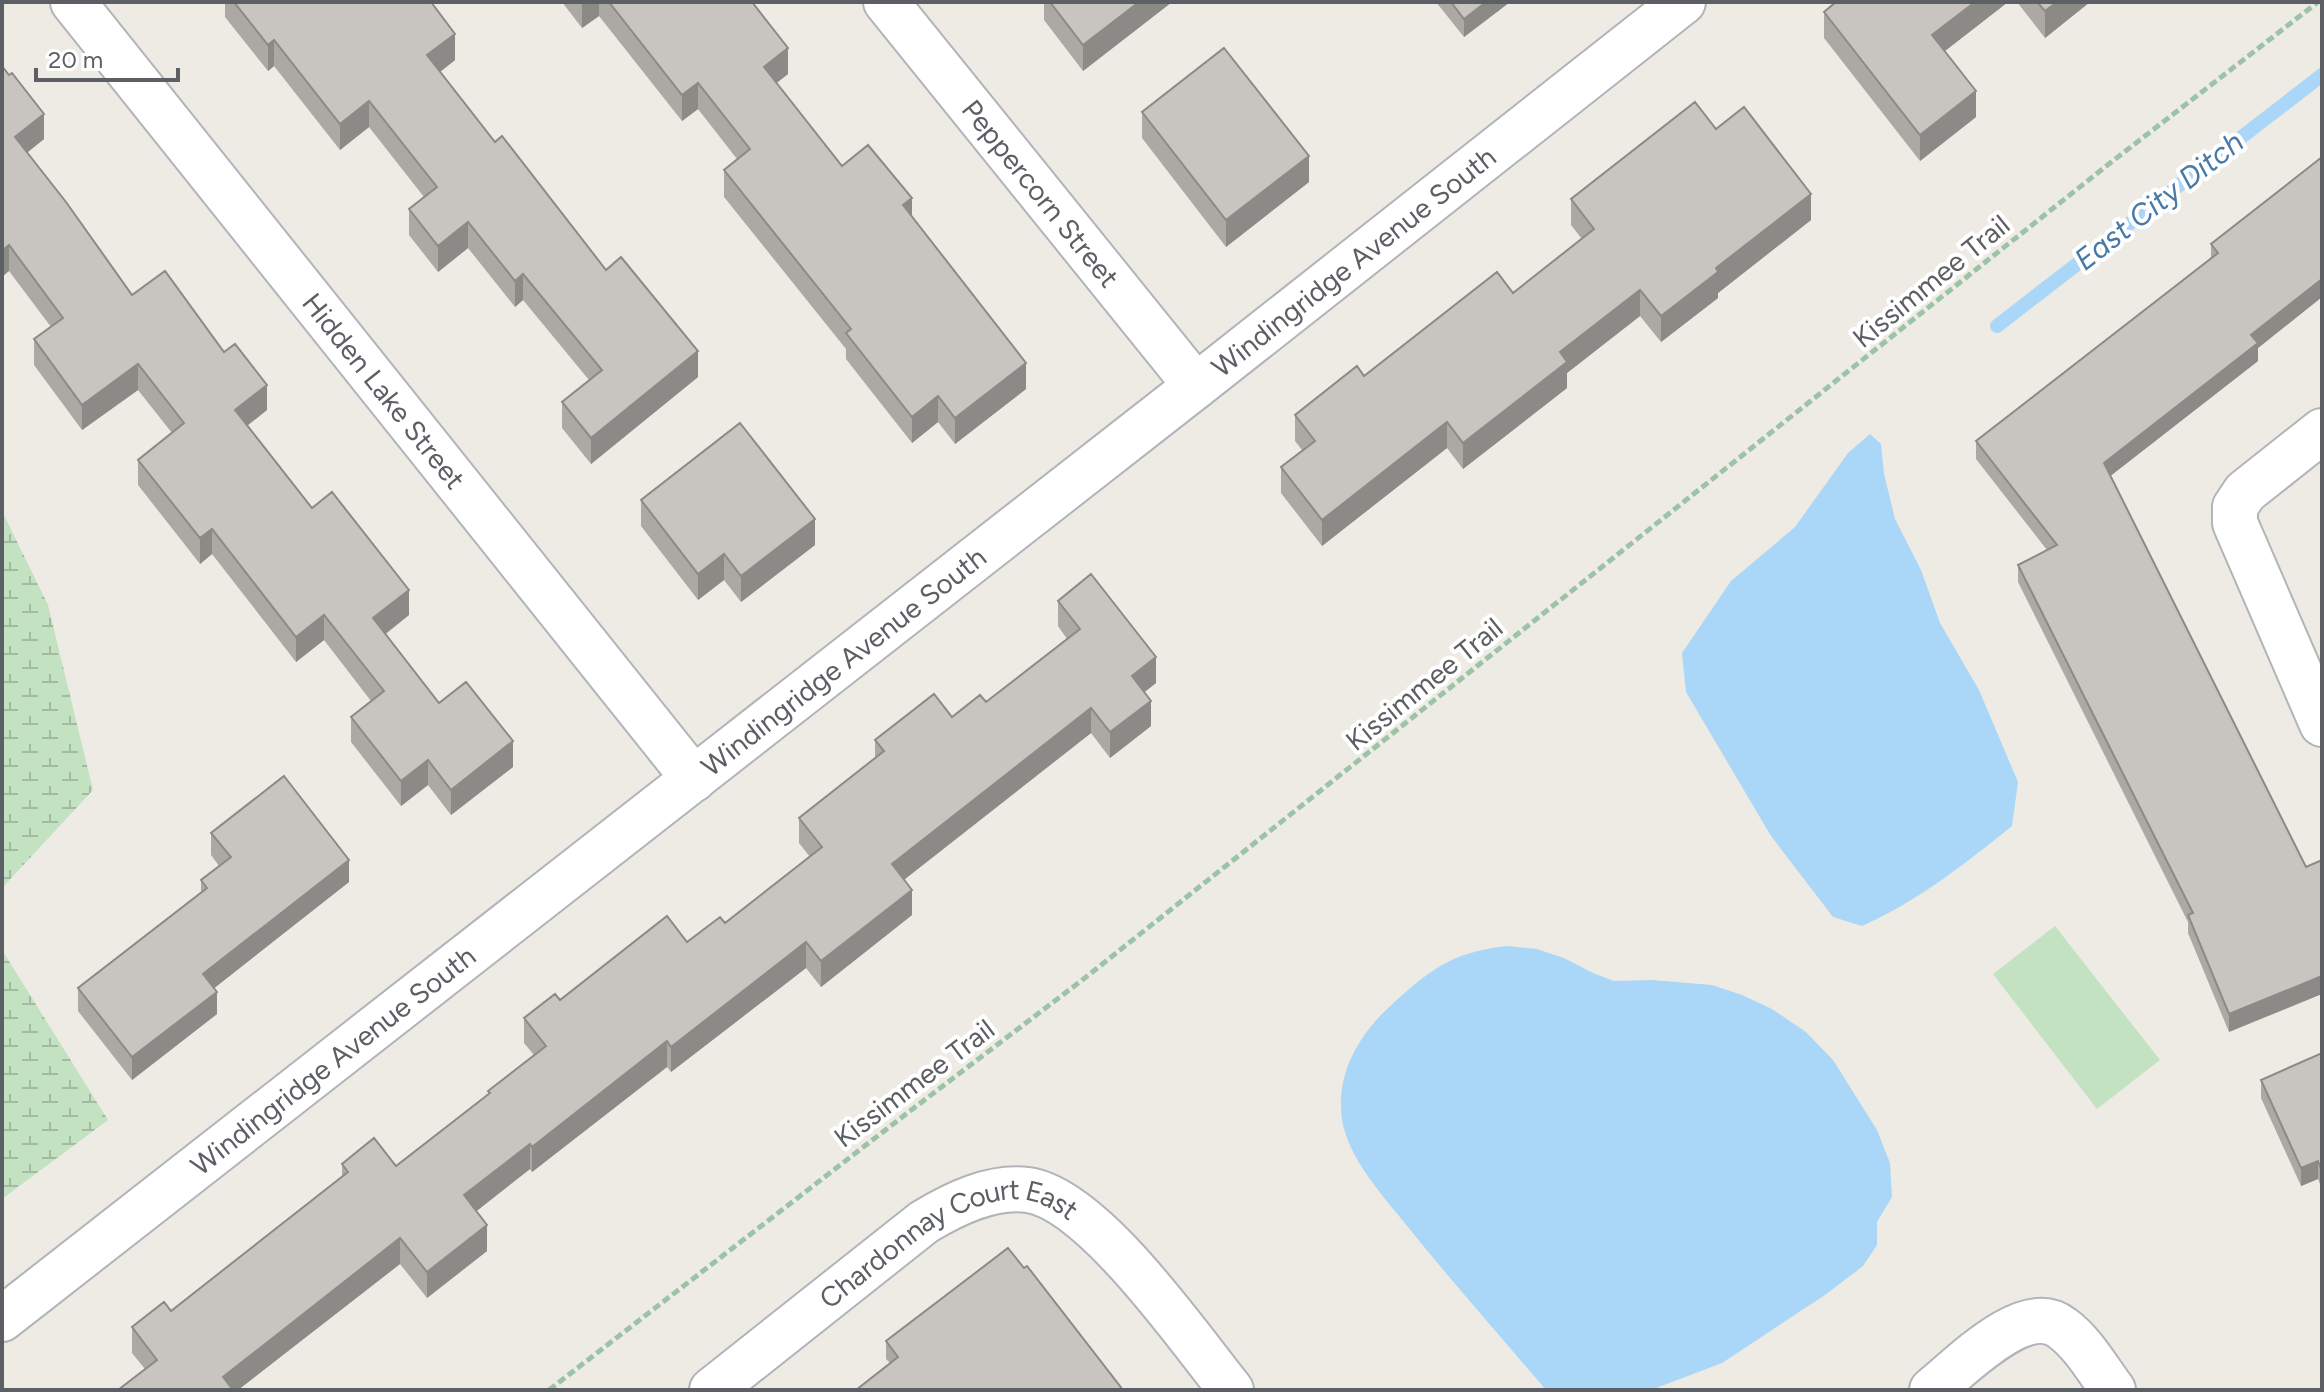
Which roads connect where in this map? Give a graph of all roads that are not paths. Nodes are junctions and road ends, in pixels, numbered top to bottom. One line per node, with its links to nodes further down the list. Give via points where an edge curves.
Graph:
1 (73, 2): 7 (street, Hidden Lake Street)
2 (886, 2): 4 (street, Peppercorn Street)
3 (1683, 2): 4 (street, Windingridge Avenue South)
4 (1196, 386): 7 (street, Windingridge Avenue South)
5 (2322, 431): 6 (street, via 2258,480 2235,507 2235,523)
6 (2322, 724)
7 (694, 779): 8 (street, Windingridge Avenue South)
8 (2, 1319)
9 (712, 1390): 10 (street, Chardonnay Court East, via 924,1222 1004,1190 1047,1195 1087,1221)
10 (1231, 1390)
11 (1932, 1390): 12 (street, via 2008,1330 2036,1320 2063,1328)
12 (2113, 1390)

